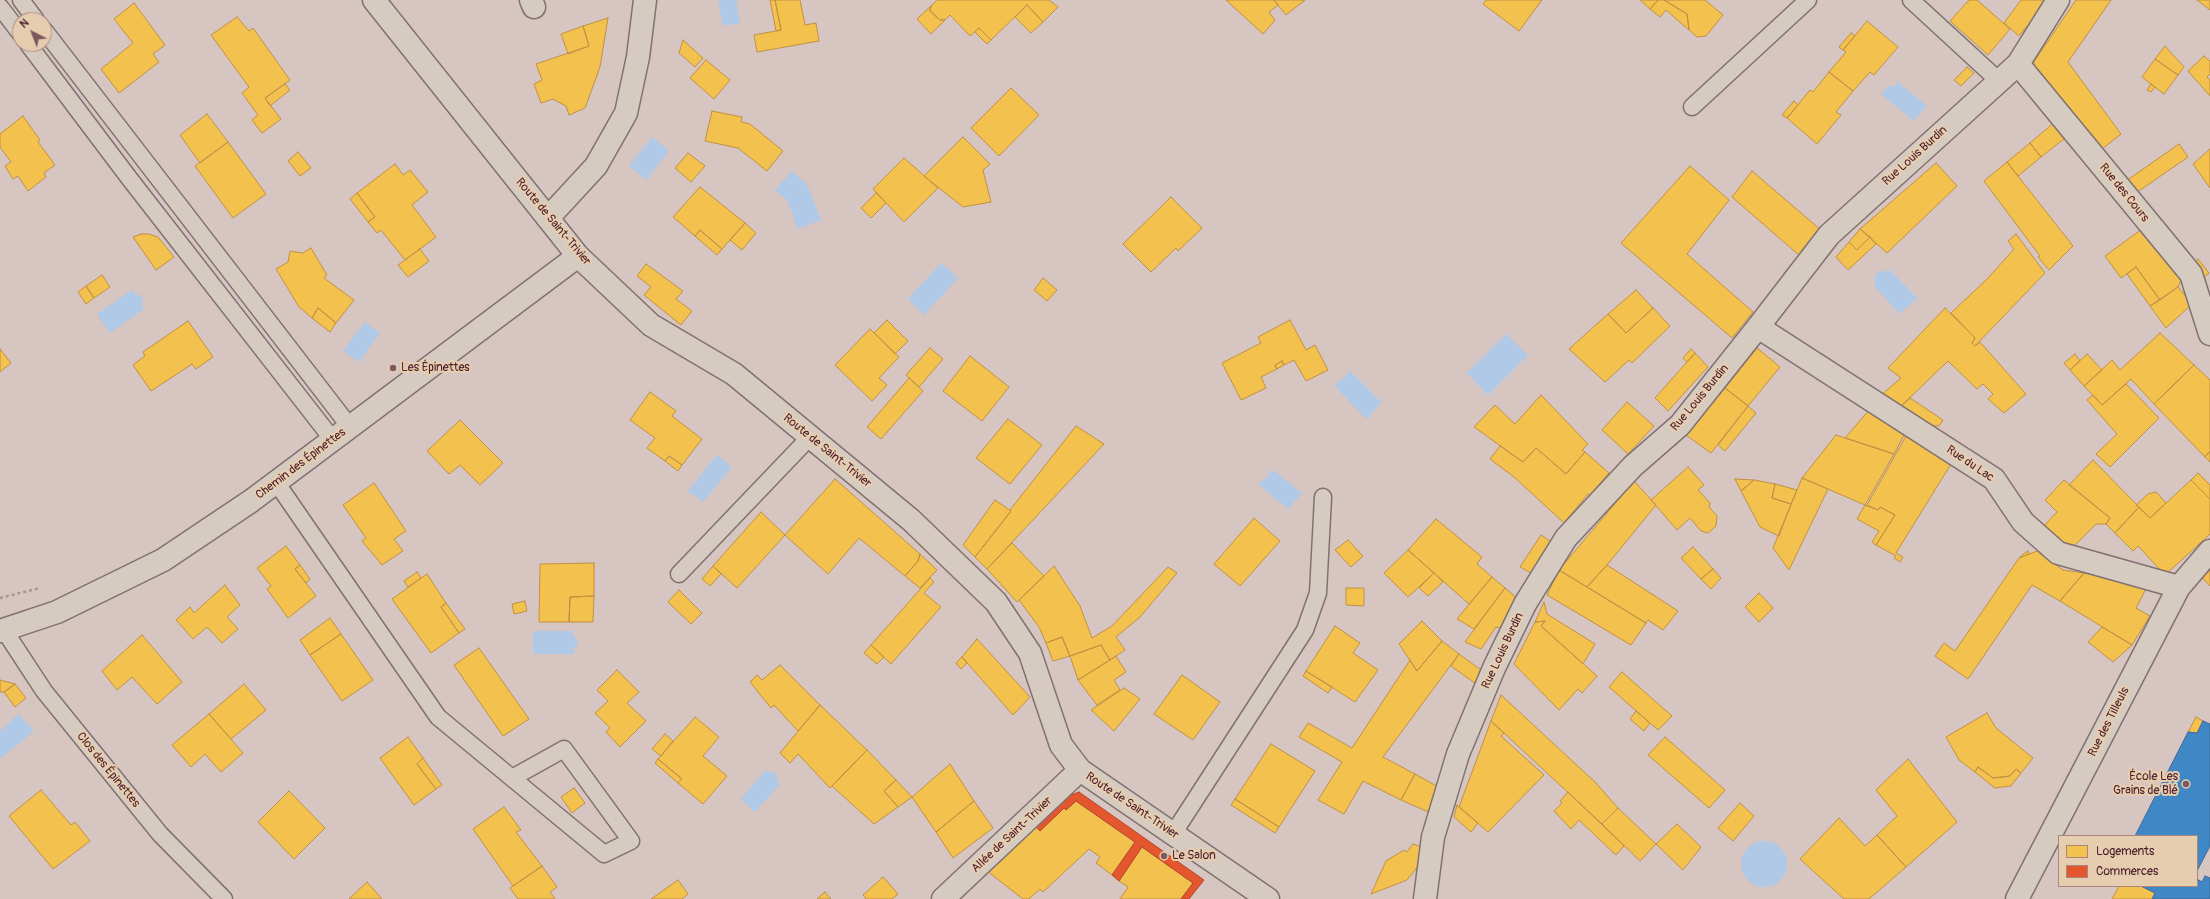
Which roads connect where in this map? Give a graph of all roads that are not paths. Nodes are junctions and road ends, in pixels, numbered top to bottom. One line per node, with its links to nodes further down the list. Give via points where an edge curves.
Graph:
1 (21, 0): 8 (lane)
2 (374, 0): 15 (street, Route de Saint-Trivier)
3 (645, 0): 15 (street, via 638,57 626,113 596,166)
4 (1808, 0): 14 (lane)
5 (1911, 0): 13 (lane)
6 (2058, 0): 12 (street, Rue Louis Burdin)
7 (0, 7): 9 (lane)
8 (30, 12)
9 (12, 23)
10 (52, 40): 19 (lane)
11 (34, 52): 21 (lane)
12 (2018, 64): 13 (street, Rue Louis Burdin); 18 (street, Rue des Cours, via 2191,274)
13 (1999, 81): 17 (street, Rue Louis Burdin, via 1828,235)
14 (1692, 107)
15 (548, 218): 16 (street, Route de Saint-Trivier)
16 (578, 256): 19 (street, Chemin des Épinettes); 20 (street, Route de Saint-Trivier, via 651,325 734,374)
17 (1758, 327): 26 (street, Rue du Lac, via 1994,479 2024,522 2058,554); 34 (street, Rue Louis Burdin, via 1680,425 1633,466 1566,538 1525,604 1494,668 1458,754 1433,837)
18 (2210, 334)
19 (350, 427): 21 (street, Chemin des Épinettes)
20 (809, 438): 25 (lane); 28 (street, Route de Saint-Trivier, via 911,520 996,602 1030,653 1060,745)
21 (333, 440): 22 (street, Chemin des Épinettes)
22 (276, 482): 27 (street, Chemin des Épinettes, via 163,560 57,612); 29 (lane, via 438,717)
23 (1323, 497): 30 (lane, via 1318,593 1305,630)
24 (2210, 551): 26 (street, Rue des Tilleuls)
25 (678, 574)
26 (2179, 587): 35 (street, Rue des Tilleuls)
27 (2, 630): 31 (lane, Clos des Épinettes, via 44,691 155,827)
28 (1080, 770): 30 (street, Route de Saint-Trivier); 32 (street, Allée de Saint-Trivier)
29 (512, 778): 29 (lane, via 604,854 631,841 564,749)
30 (1173, 834): 33 (street, Route de Saint-Trivier)
31 (224, 899)
32 (943, 899)
33 (1268, 899)
34 (1425, 899)
35 (2017, 899)

